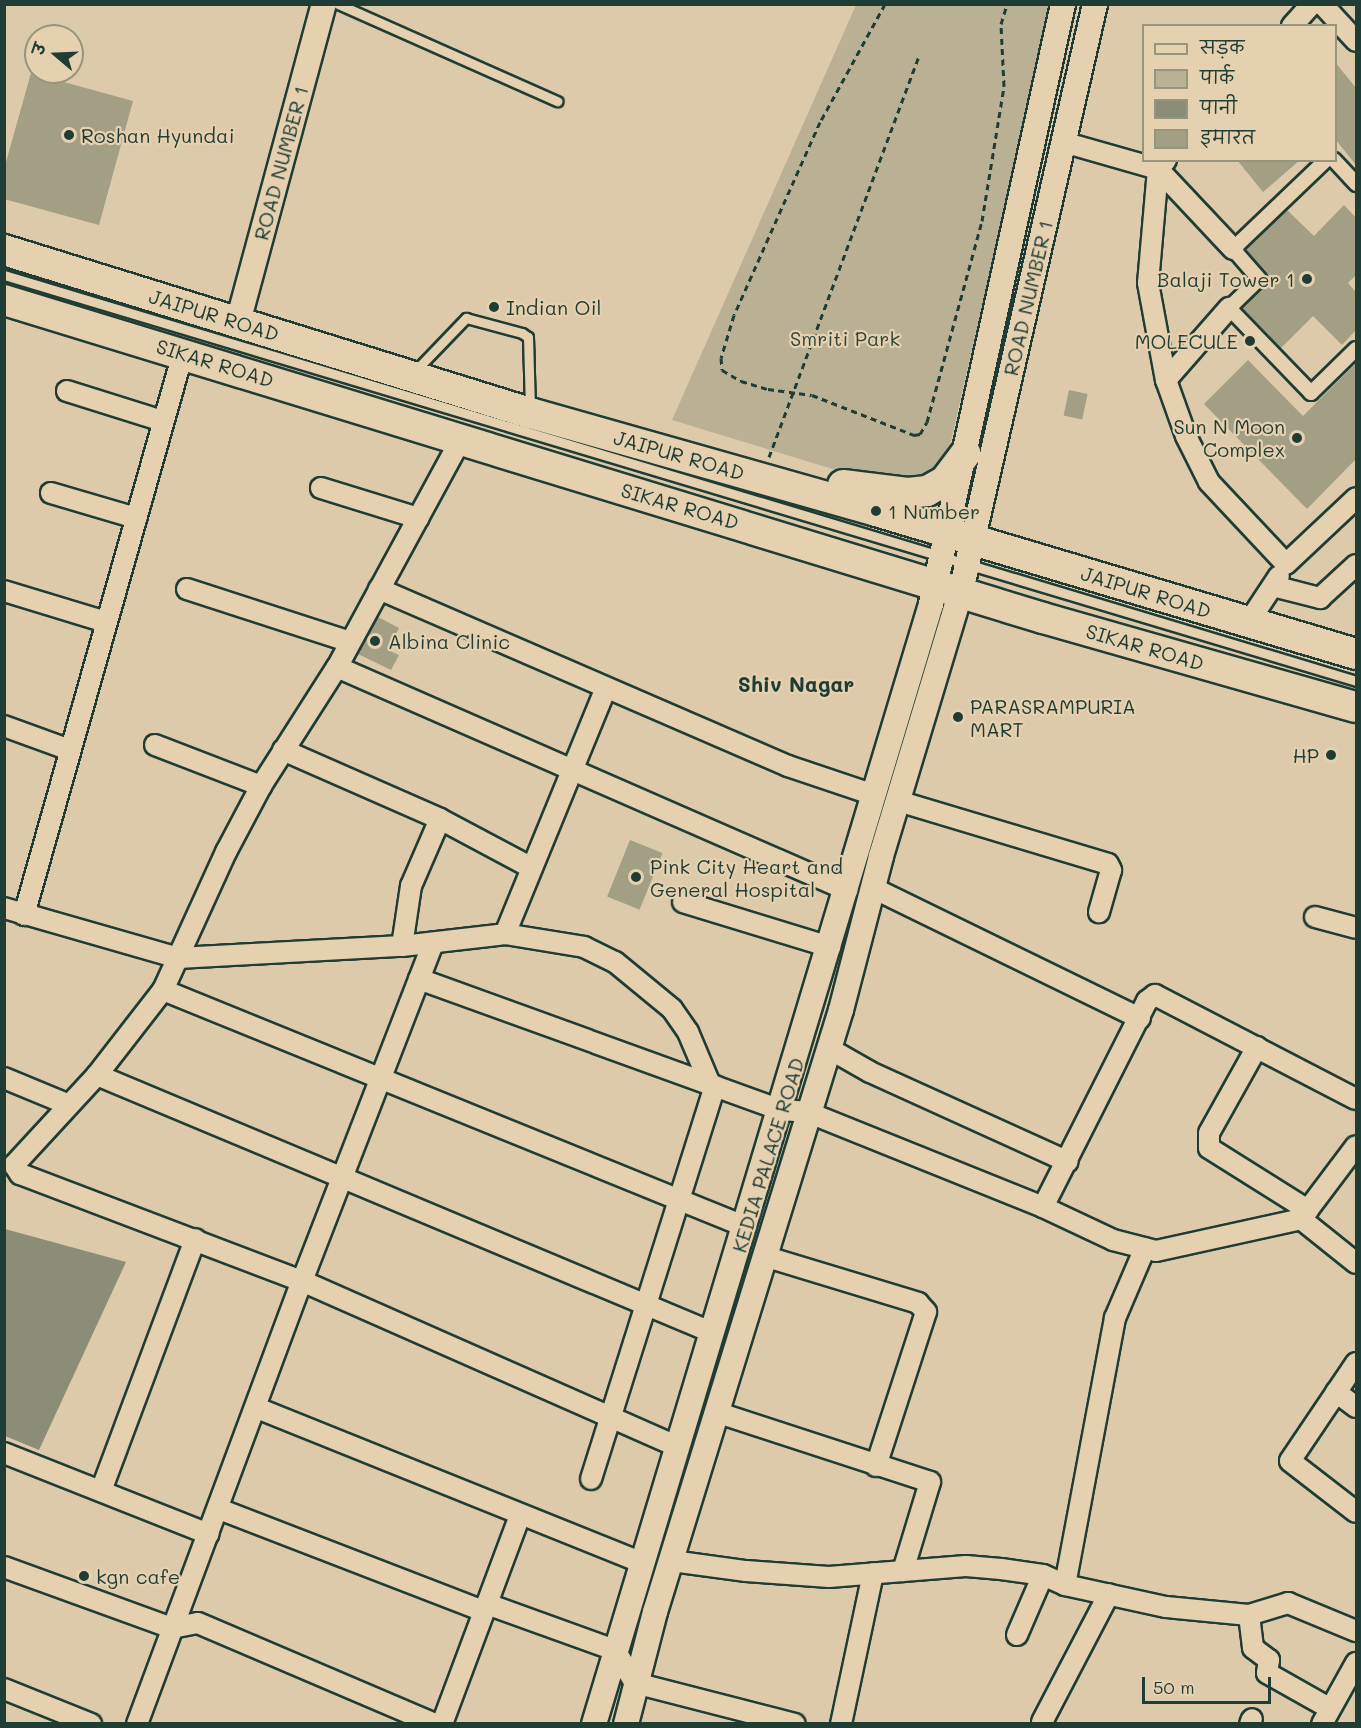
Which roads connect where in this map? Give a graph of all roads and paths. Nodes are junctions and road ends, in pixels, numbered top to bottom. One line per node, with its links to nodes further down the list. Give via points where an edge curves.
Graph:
1 (324, 4): 25 (street, ROAD NUMBER 1)
2 (338, 4): 12 (lane)
3 (885, 4): 31 (path, via 820,122 734,315 721,358 722,370 741,381)
4 (1006, 4): 31 (path, via 1001,24 1004,86 982,220 927,422 920,434 905,433 812,395)
5 (1063, 4): 35 (street, ROAD NUMBER 1)
6 (1095, 4): 13 (street, ROAD NUMBER 1)
7 (1312, 4): 9 (street)
8 (1322, 4): 10 (street)
9 (1294, 24)
10 (1356, 41)
11 (919, 56): 31 (path)
12 (557, 101)
13 (1064, 142): 14 (street); 45 (street, ROAD NUMBER 1)
14 (1142, 160)
15 (1324, 162): 19 (street)
16 (1336, 162): 18 (street)
17 (1162, 165): 19 (street); 29 (street, via 1148,283)
18 (1356, 184)
19 (1233, 249): 23 (street, via 1259,279)
20 (4, 250): 25 (main road, JAIPUR ROAD)
21 (4, 275): 45 (lane)
22 (4, 300): 27 (main road, SIKAR ROAD)
23 (1229, 308): 26 (street, via 1311,393); 29 (street)
24 (4, 314): 27 (street)
25 (238, 322): 28 (main road, JAIPUR ROAD)
26 (1356, 349)
27 (181, 360): 33 (street); 34 (main road, SIKAR ROAD)
28 (412, 375): 32 (main road, JAIPUR ROAD); 32 (lane, via 466,318 522,333 528,337)
29 (1166, 380): 43 (street, via 1186,436 1209,482)
30 (67, 391): 33 (street)
31 (793, 392): 36 (path)
32 (530, 413): 36 (main road, JAIPUR ROAD)
33 (164, 421): 41 (street)
34 (458, 444): 42 (street); 45 (main road, SIKAR ROAD)
35 (965, 454): 39 (main road, via 945,481 927,491 908,493 843,485); 45 (street, ROAD NUMBER 1)
36 (762, 479): 39 (main road, JAIPUR ROAD)
37 (321, 489): 42 (street)
38 (51, 493): 41 (street)
39 (826, 497): 45 (main road, JAIPUR ROAD)
40 (1356, 498): 43 (street)
41 (136, 518): 51 (street)
42 (418, 518): 48 (street)
43 (1286, 564): 47 (street)
44 (1356, 565): 46 (street)
45 (951, 566): 52 (main road, JAIPUR ROAD); 56 (lane); 58 (main road, SIKAR ROAD); 65 (street, KEDIA PALACE ROAD); 66 (street, KEDIA PALACE ROAD)
46 (1348, 582): 47 (street, via 1320,598)
47 (1273, 586): 52 (street)
48 (379, 589): 53 (street); 57 (street)
49 (188, 590): 53 (street)
50 (4, 591): 51 (street)
51 (106, 622): 61 (street)
52 (1248, 623): 54 (main road, JAIPUR ROAD)
53 (350, 642): 55 (street)
54 (1356, 654)
55 (337, 667): 62 (street); 63 (street)
56 (1356, 681)
57 (606, 688): 63 (street); 65 (street, via 788,766)
58 (1356, 707)
59 (4, 726): 61 (street)
60 (155, 745): 64 (street)
61 (70, 750): 74 (street)
62 (283, 750): 64 (street); 67 (street)
63 (573, 769): 68 (street); 70 (street)
64 (261, 786): 81 (street)
65 (874, 795): 70 (street, KEDIA PALACE ROAD)
66 (898, 801): 69 (street, KEDIA PALACE ROAD); 73 (street, via 1108,864 1111,870)
67 (440, 819): 68 (street); 79 (street, via 411,886)
68 (532, 868): 77 (street)
69 (873, 888): 84 (street); 86 (street, KEDIA PALACE ROAD)
70 (847, 890): 80 (street, KEDIA PALACE ROAD)
71 (683, 902): 80 (street)
72 (4, 908): 74 (street)
73 (1100, 912)
74 (24, 915): 81 (street)
75 (1315, 917): 76 (street)
76 (1356, 928)
77 (505, 934): 78 (street); 90 (street, via 584,947 615,962 672,1010)
78 (433, 943): 79 (street); 82 (street)
79 (402, 946): 81 (street)
80 (830, 947): 93 (street, KEDIA PALACE ROAD)
81 (178, 958): 83 (street)
82 (419, 980): 89 (street); 90 (street)
83 (163, 990): 87 (street); 89 (street)
84 (1140, 1018): 85 (street, via 1147,1001 1158,996); 96 (street)
85 (1257, 1047): 91 (street); 100 (street, via 1209,1133 1209,1148)
86 (828, 1048): 94 (street, KEDIA PALACE ROAD); 96 (street, via 870,1072)
87 (97, 1074): 92 (street); 97 (street)
88 (4, 1078): 92 (street)
89 (382, 1078): 97 (street); 98 (street)
90 (712, 1085): 93 (street); 98 (street)
91 (1356, 1099)
92 (67, 1104): 102 (street, via 14,1165 20,1174)
93 (781, 1110): 94 (street); 101 (street, KEDIA PALACE ROAD)
94 (807, 1112): 99 (street); 105 (street, KEDIA PALACE ROAD)
95 (1356, 1146): 100 (street)
96 (1068, 1162): 99 (street)
97 (345, 1176): 106 (street); 107 (street)
98 (677, 1199): 101 (street); 107 (street)
99 (1043, 1207): 103 (street, via 1113,1240)
100 (1304, 1215): 103 (street, via 1156,1251); 104 (street)
101 (746, 1227): 108 (street, KEDIA PALACE ROAD)
102 (195, 1239): 106 (street); 119 (street)
103 (1145, 1248): 130 (street, via 1115,1318)
104 (1354, 1255)
105 (767, 1257): 113 (street, KEDIA PALACE ROAD); 117 (street, via 918,1304 926,1312)
106 (302, 1281): 112 (street); 114 (street)
107 (648, 1305): 108 (street); 114 (street)
108 (711, 1332): 115 (street, KEDIA PALACE ROAD)
109 (1356, 1363): 110 (street)
110 (1336, 1392): 111 (street); 121 (street, via 1290,1461)
111 (1356, 1407)
112 (257, 1408): 120 (street); 122 (street)
113 (719, 1413): 117 (street); 124 (street, KEDIA PALACE ROAD)
114 (612, 1417): 115 (street); 118 (street)
115 (678, 1447): 125 (street, KEDIA PALACE ROAD)
116 (4, 1453): 119 (street)
117 (876, 1466): 127 (street, via 930,1482)
118 (591, 1479)
119 (101, 1491): 123 (street)
120 (219, 1509): 123 (street); 132 (street)
121 (1356, 1512)
122 (520, 1515): 125 (street); 132 (street)
123 (209, 1534): 135 (street)
124 (672, 1561): 128 (street, via 746,1572 829,1577); 139 (street, KEDIA PALACE ROAD)
125 (642, 1563): 137 (street, KEDIA PALACE ROAD)
126 (4, 1567): 135 (street)
127 (903, 1571): 128 (street); 129 (street, via 966,1566)
128 (873, 1573): 150 (street)
129 (1043, 1575): 130 (street); 136 (street)
130 (1065, 1585): 131 (street)
131 (1109, 1594): 133 (street, via 1166,1607); 142 (street)
132 (485, 1608): 137 (street); 146 (street)
133 (1249, 1615): 134 (street, via 1288,1603); 141 (street, via 1253,1648 1269,1660 1267,1673)
134 (1355, 1627)
135 (172, 1628): 144 (street); 145 (street, via 198,1623)
136 (1017, 1635)
137 (615, 1650): 139 (street); 147 (street, KEDIA PALACE ROAD)
138 (1356, 1663): 141 (street)
139 (635, 1683): 148 (street, KEDIA PALACE ROAD); 149 (street)
140 (4, 1689): 143 (street)
141 (1326, 1716)
142 (1042, 1722)
143 (91, 1724)
144 (138, 1724)
145 (435, 1724)
146 (442, 1724)
147 (594, 1724)
148 (626, 1724)
149 (795, 1724)
150 (841, 1724)

